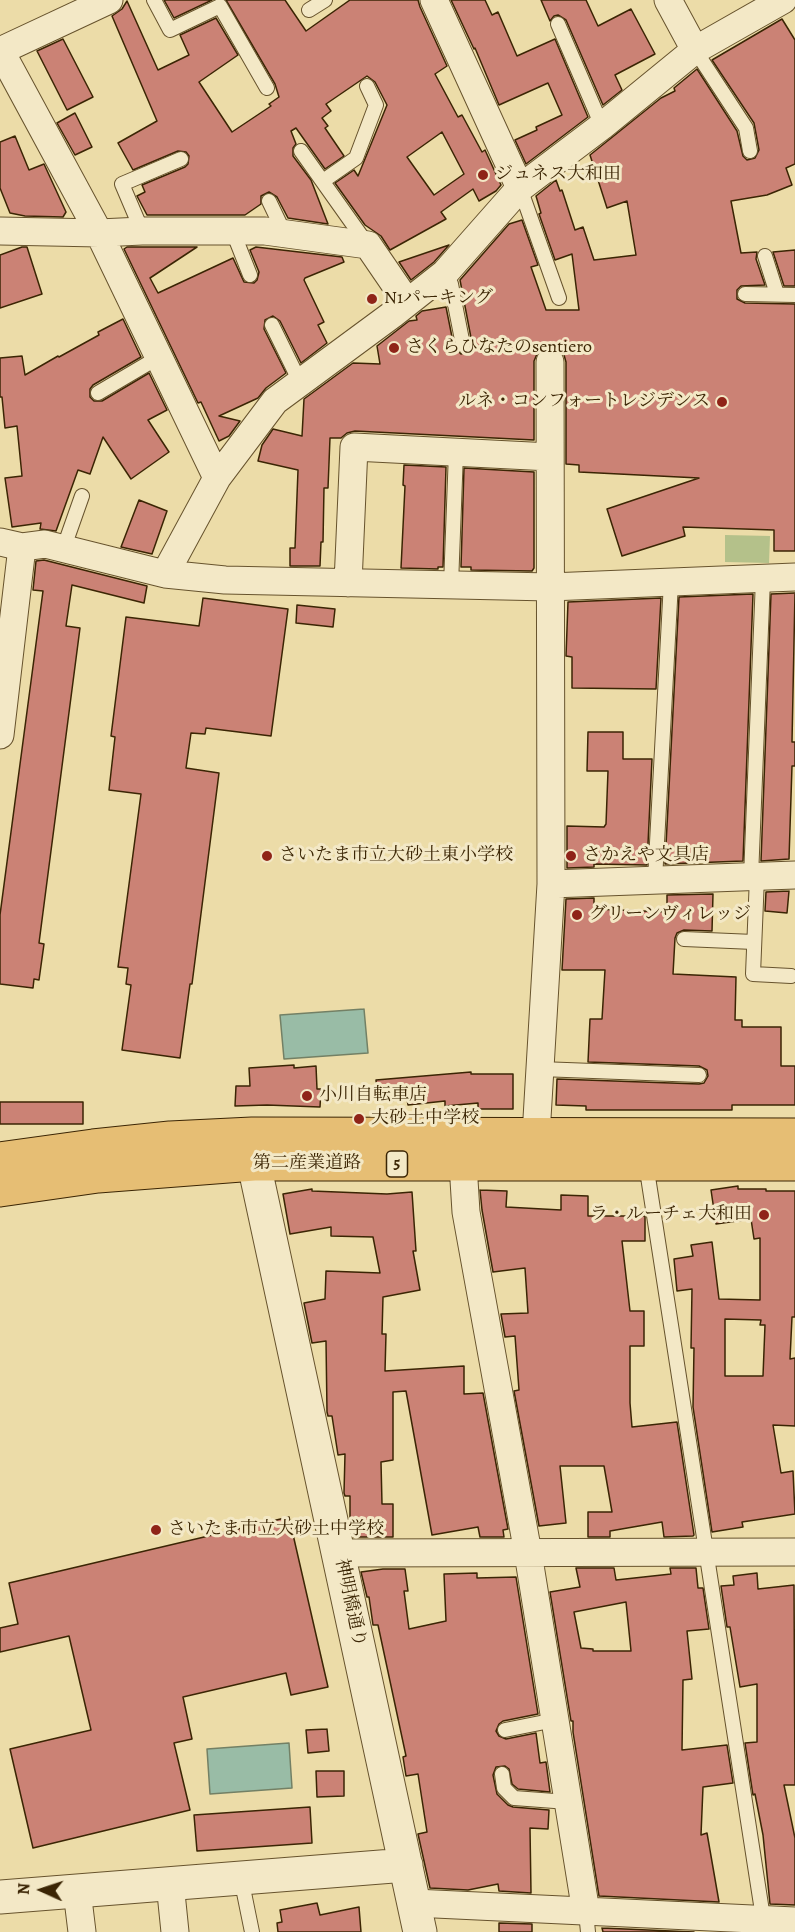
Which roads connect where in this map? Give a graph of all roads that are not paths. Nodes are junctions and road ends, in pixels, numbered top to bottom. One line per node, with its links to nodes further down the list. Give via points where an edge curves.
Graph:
1 (109, 0): 9 (street)
2 (154, 0): 12 (lane, via 170,30 220,6)
3 (325, 0): 7 (lane)
4 (435, 0): 18 (street)
5 (668, 0): 10 (street)
6 (783, 0): 10 (street)
7 (309, 10)
8 (558, 24): 13 (lane)
9 (0, 50): 23 (street)
10 (695, 50): 13 (street); 15 (lane, via 746,128)
11 (367, 86): 17 (lane, via 376,105 356,158)
12 (267, 88)
13 (603, 126): 18 (street)
14 (301, 150): 17 (lane)
15 (750, 151)
16 (181, 159): 21 (lane, via 122,184)
17 (323, 181): 25 (lane)
18 (520, 188): 27 (street); 32 (lane)
19 (269, 201): 24 (lane, via 280,224)
20 (0, 231): 23 (street)
21 (142, 231): 22 (street); 23 (street)
22 (233, 232): 24 (street); 28 (lane)
23 (99, 233): 36 (street)
24 (279, 233): 25 (street)
25 (368, 245): 33 (street)
26 (765, 256): 30 (lane)
27 (445, 273): 33 (street); 35 (lane, via 451,284)
28 (250, 275)
29 (745, 294): 30 (lane)
30 (777, 294): 31 (lane)
31 (795, 295)
32 (559, 298)
33 (407, 302): 38 (street)
34 (272, 325): 38 (lane)
35 (463, 345)
36 (159, 357): 39 (lane); 42 (street)
37 (550, 362): 41 (street)
38 (300, 382): 42 (street, via 275,401)
39 (98, 393)
40 (456, 452): 41 (street); 50 (street, via 354,447); 51 (lane)
41 (550, 458): 52 (street)
42 (217, 478): 46 (street)
43 (82, 496): 45 (lane)
44 (11, 544): 45 (street); 53 (street)
45 (64, 548): 46 (street)
46 (165, 574): 50 (street, via 225,580)
47 (795, 577): 48 (street)
48 (763, 579): 49 (street); 56 (lane)
49 (671, 582): 52 (street); 57 (lane)
50 (348, 583): 51 (street)
51 (451, 585): 52 (street)
52 (550, 587): 58 (street)
53 (3, 679): 54 (street)
54 (0, 735)
55 (795, 875): 56 (street)
56 (754, 877): 57 (street); 60 (lane)
57 (655, 880): 58 (street)
58 (550, 884): 62 (street)
59 (684, 939): 60 (lane)
60 (754, 942): 61 (lane, via 753,974)
61 (791, 976)
62 (540, 1069): 63 (lane); 64 (street)
63 (699, 1075)
64 (536, 1135): 65 (main road, 第二産業道路 / 5); 66 (main road, 第二産業道路 / 5)
65 (795, 1135)
66 (253, 1149): 67 (main road, 第二産業道路 / 5, via 148,1141); 68 (main road, 第二産業道路 / 5); 71 (main road, 第二産業道路 / 5); 73 (street, 神明橋通り)
67 (0, 1159)
68 (462, 1164): 69 (main road, 第二産業道路 / 5); 74 (street, via 466,1212)
69 (646, 1164): 70 (main road, 第二産業道路 / 5); 75 (lane)
70 (795, 1164)
71 (0, 1190)
72 (795, 1552): 75 (street)
73 (339, 1553): 74 (street); 80 (street, 神明橋通り)
74 (528, 1553): 75 (street); 76 (street)
75 (706, 1554): 88 (lane)
76 (555, 1720): 77 (lane); 79 (street)
77 (506, 1730)
78 (502, 1774): 79 (lane, via 504,1788 514,1798)
79 (568, 1802): 87 (street)
80 (406, 1865): 81 (street); 85 (street, 神明橋通り)
81 (241, 1878): 82 (street); 91 (lane)
82 (170, 1883): 83 (street); 90 (street)
83 (77, 1891): 84 (street); 89 (street)
84 (0, 1897)
85 (417, 1918): 87 (street)
86 (795, 1921): 88 (street)
87 (587, 1922): 88 (street)
88 (764, 1926)
89 (82, 1932)
90 (175, 1932)
91 (252, 1932)

